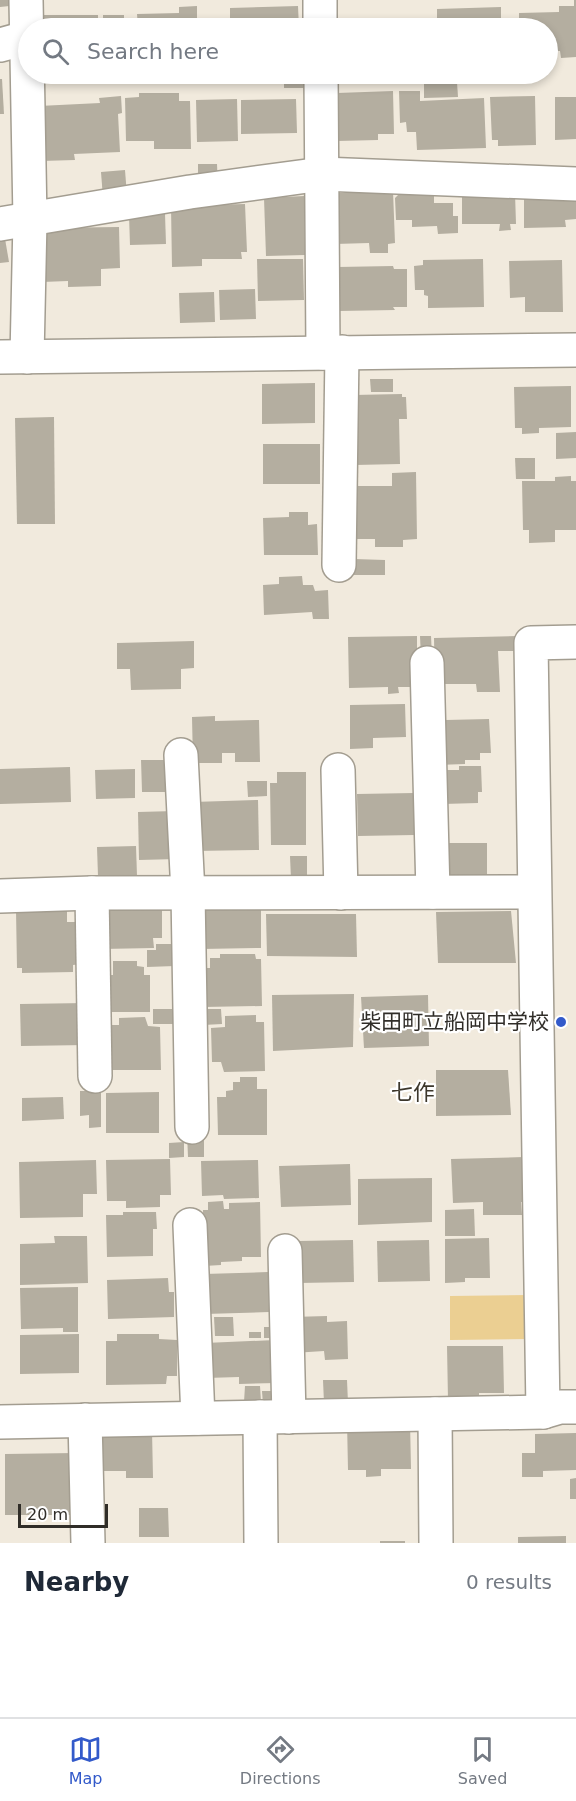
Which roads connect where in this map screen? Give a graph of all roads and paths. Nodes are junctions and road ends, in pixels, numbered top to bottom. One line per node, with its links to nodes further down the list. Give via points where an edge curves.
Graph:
1 (26, 0): 3 (street)
2 (320, 0): 4 (street)
3 (20, 18)
4 (320, 18)
5 (18, 25): 6 (street)
6 (13, 41): 10 (street)
7 (321, 84): 8 (street)
8 (322, 174): 9 (street); 10 (street); 12 (street)
9 (576, 184)
10 (15, 222): 13 (street)
11 (576, 350): 12 (street)
12 (333, 353): 13 (street); 14 (street)
13 (14, 357)
14 (339, 565)
15 (576, 642): 21 (street, via 531,643)
16 (427, 663): 20 (street)
17 (181, 755): 23 (street)
18 (338, 770): 19 (street)
19 (341, 892): 20 (street); 23 (street)
20 (433, 892): 21 (street)
21 (534, 892): 30 (street)
22 (92, 893): 23 (street); 24 (street); 25 (street)
23 (188, 893): 26 (street)
24 (0, 896)
25 (95, 1076)
26 (192, 1127)
27 (190, 1226): 33 (street)
28 (285, 1251): 32 (street)
29 (576, 1407): 30 (street)
30 (543, 1412): 31 (street)
31 (435, 1414): 32 (street); 38 (street)
32 (275, 1417): 33 (street); 37 (street)
33 (198, 1418): 34 (street)
34 (85, 1420): 35 (street); 36 (street)
35 (0, 1422)
36 (88, 1543)
37 (261, 1543)
38 (436, 1543)

